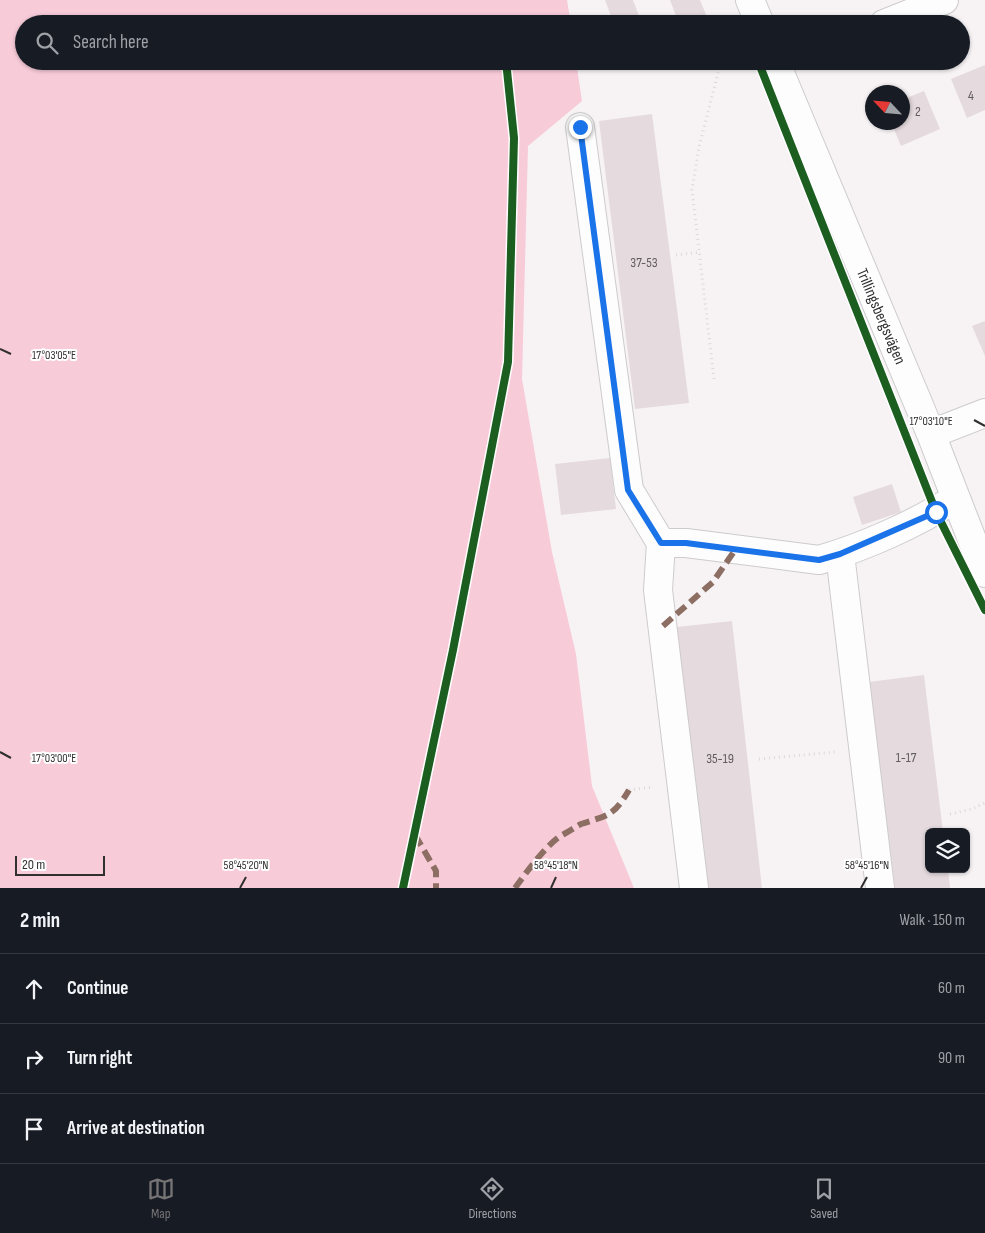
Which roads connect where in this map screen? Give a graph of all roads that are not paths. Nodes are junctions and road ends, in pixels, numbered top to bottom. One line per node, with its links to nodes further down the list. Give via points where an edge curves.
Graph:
1 (750, 0): 3 (street)
2 (944, 0): 4 (street)
3 (756, 15)
4 (906, 15)
5 (784, 70): 8 (street, Trillingsbergsvägen)
6 (580, 127): 10 (street, via 628,490)
7 (985, 413): 8 (street)
8 (931, 434): 9 (street, Trillingsbergsvägen)
9 (956, 498): 11 (street, via 936,512); 12 (street, Trillingsbergsvägen)
10 (661, 543): 11 (street, via 686,543 819,560); 13 (street, via 658,590)
11 (840, 554): 14 (street)
12 (985, 573)
13 (694, 888)
14 (880, 888)

